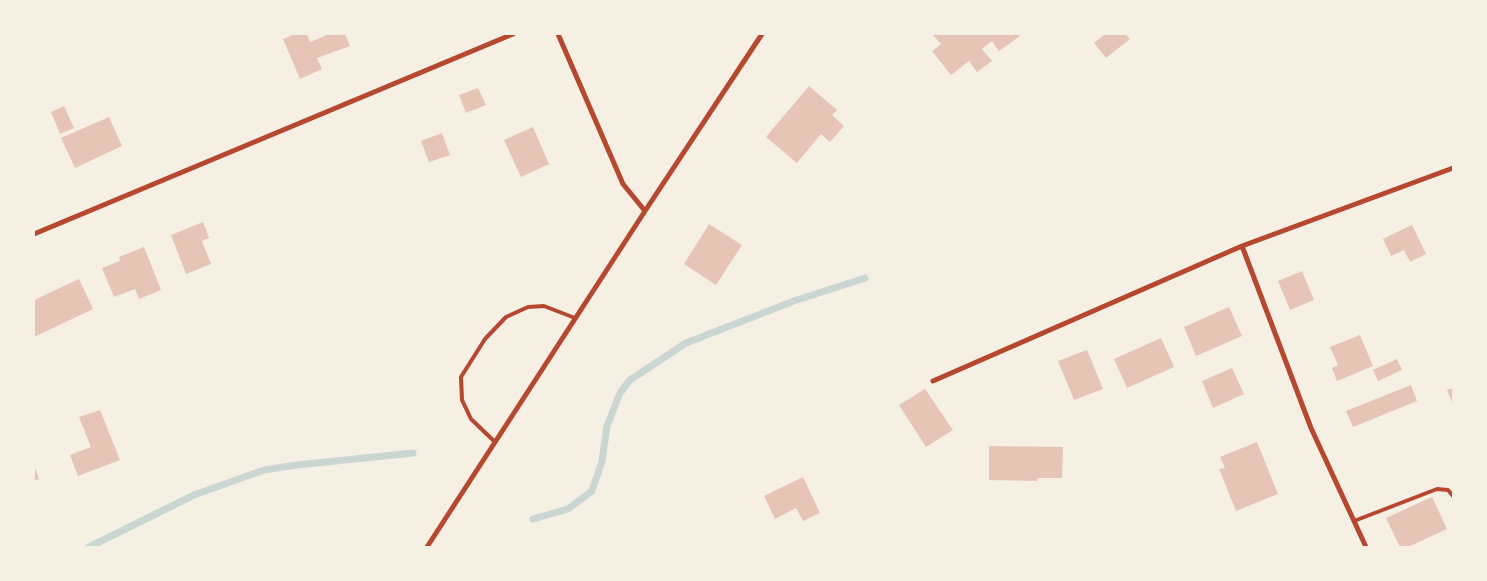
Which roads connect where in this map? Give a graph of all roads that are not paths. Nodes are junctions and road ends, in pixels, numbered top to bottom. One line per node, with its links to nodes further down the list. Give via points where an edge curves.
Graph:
1 (513, 34): 6 (street)
2 (558, 34): 5 (street, via 623,184)
3 (762, 34): 5 (street)
4 (1453, 168): 7 (street)
5 (644, 211): 8 (street)
6 (34, 234)
7 (1242, 246): 9 (street); 12 (street, via 1311,428)
8 (575, 318): 10 (street); 10 (lane, via 544,306 528,306 506,317 485,339 461,377 462,400 471,419)
9 (933, 381)
10 (495, 442): 13 (street)
11 (1453, 496): 12 (lane, via 1448,490 1437,490)
12 (1354, 521): 14 (street)
13 (427, 547)
14 (1366, 547)

